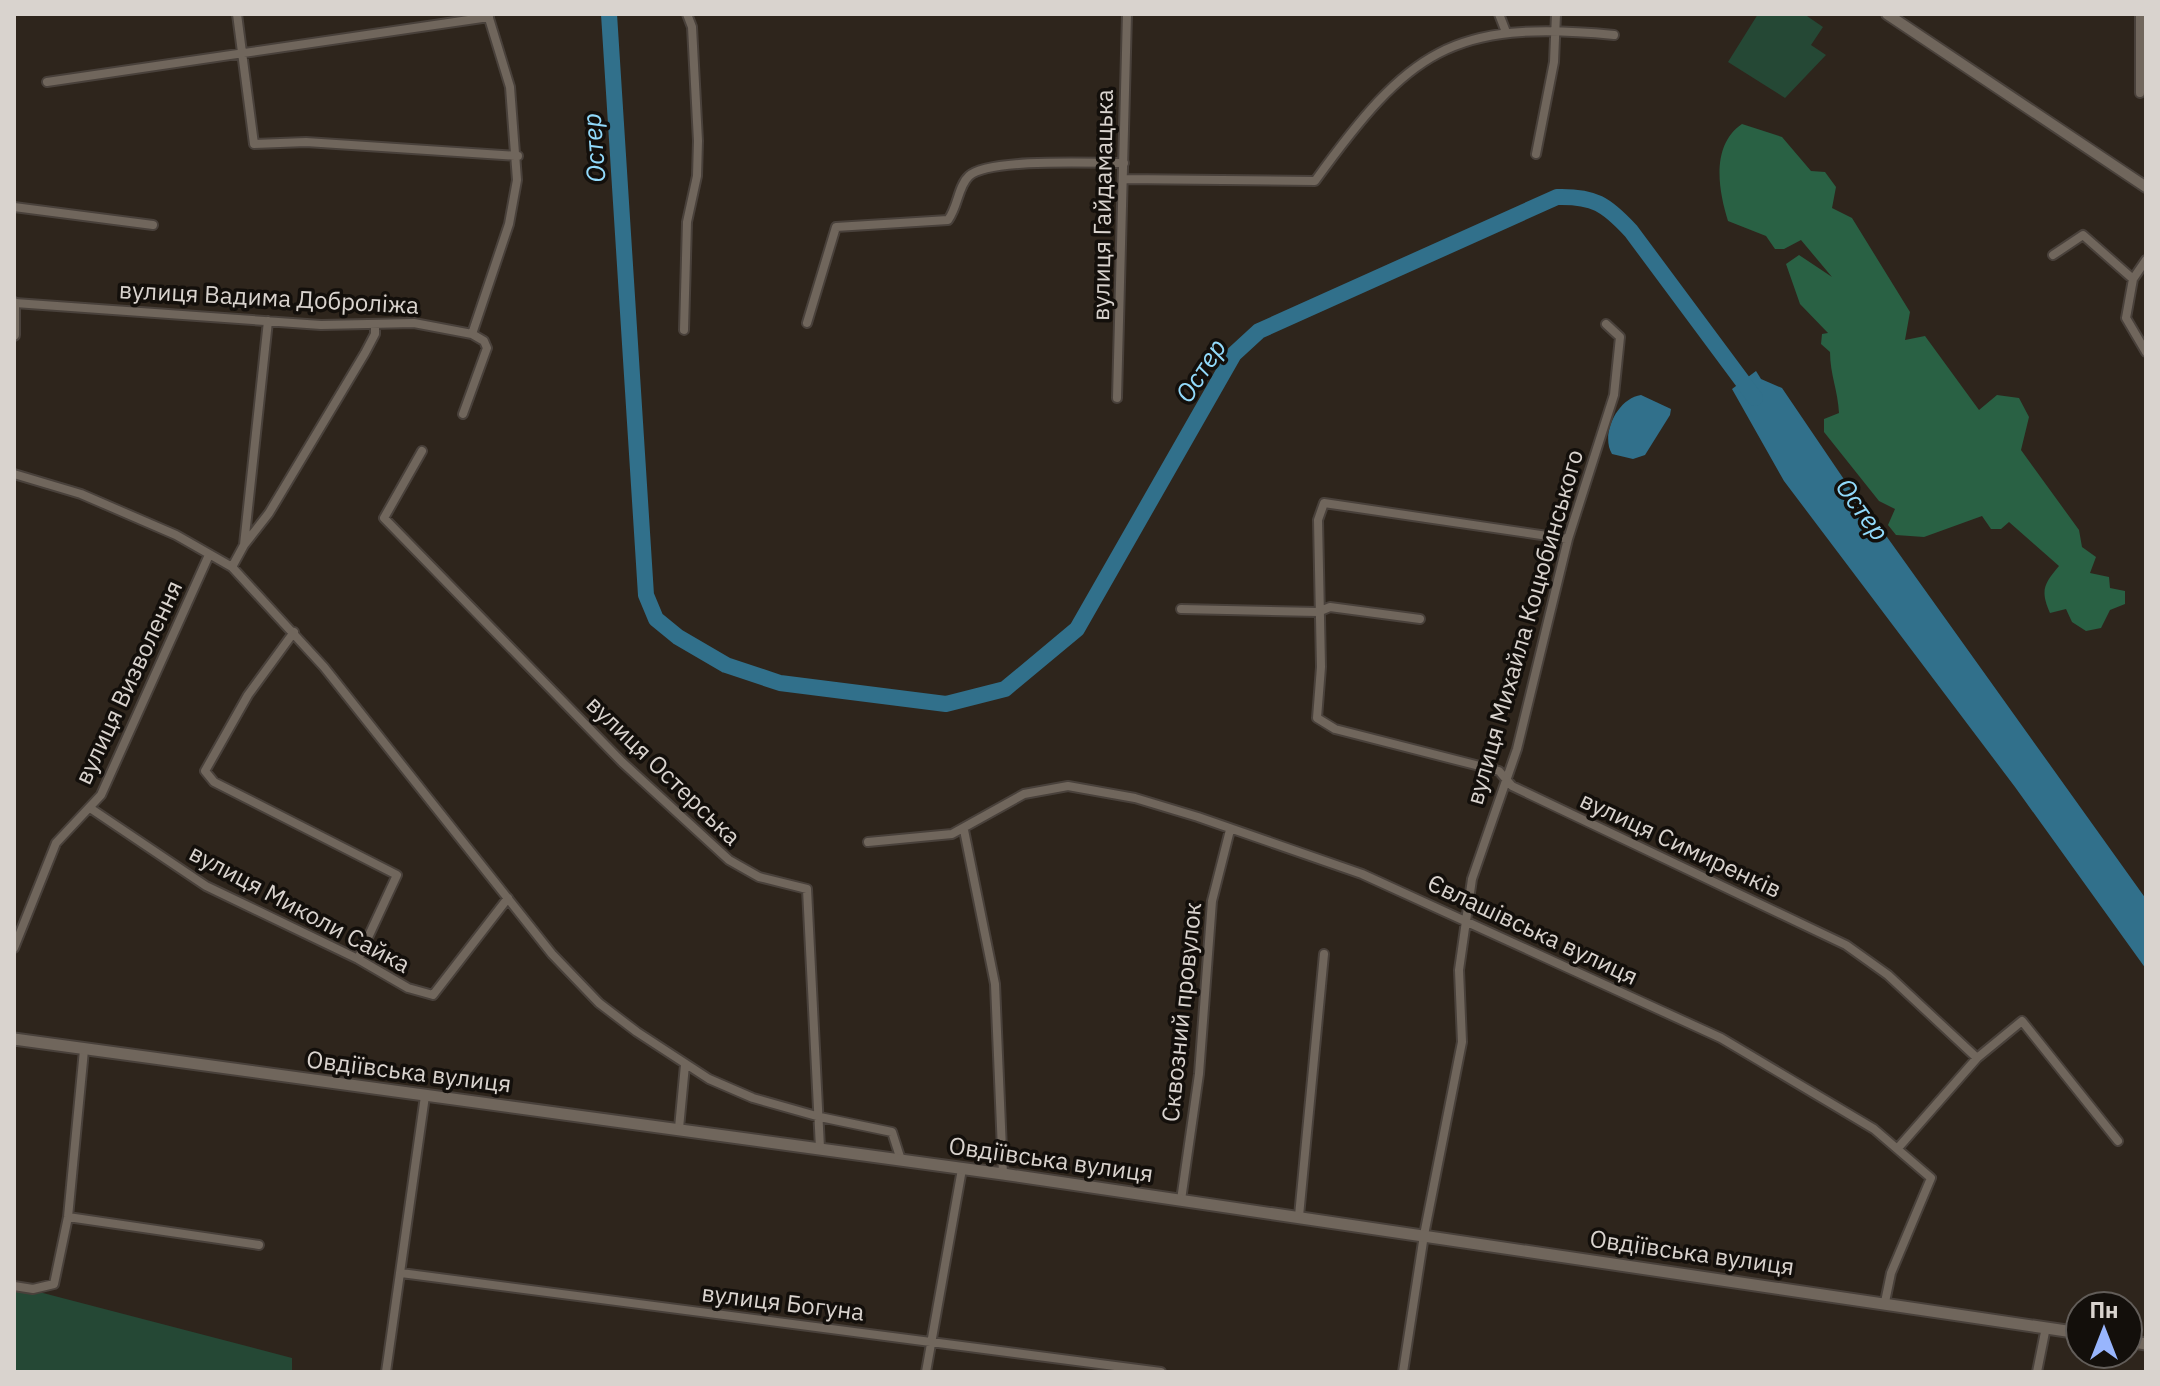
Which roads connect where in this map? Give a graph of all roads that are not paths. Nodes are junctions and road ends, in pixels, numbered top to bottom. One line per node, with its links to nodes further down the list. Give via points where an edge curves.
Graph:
1 (237, 14): 12 (street)
2 (687, 14): 30 (street, via 698,141 687,222)
3 (1127, 14): 17 (street, вулиця Гайдамацька)
4 (1499, 14): 10 (street)
5 (1556, 14): 9 (street)
6 (1887, 14): 19 (street)
7 (2140, 14): 14 (street)
8 (488, 16): 12 (street); 16 (street, via 510,87)
9 (1555, 29): 10 (street); 11 (street); 15 (street)
10 (1506, 32): 18 (street, via 1452,44 1406,75 1373,106 1315,181)
11 (1614, 35)
12 (243, 52): 13 (street); 16 (street, via 254,144 306,142)
13 (47, 82)
14 (2140, 93)
15 (1536, 154)
16 (518, 156): 31 (street, via 512,214)
17 (1124, 163): 18 (street, вулиця Гайдамацька); 27 (street, via 1006,165 976,171 966,178 948,220 836,227)
18 (1123, 179): 34 (street, вулиця Гайдамацька)
19 (2146, 187)
20 (14, 207): 21 (street)
21 (153, 225)
22 (2053, 255): 24 (street, via 2083,235)
23 (2146, 260): 24 (street)
24 (2133, 279): 33 (street, via 2126,318)
25 (14, 303): 26 (street, вулиця Вадима Доброліжа); 32 (street)
26 (268, 321): 28 (street, вулиця Вадима Доброліжа); 39 (street)
27 (807, 323)
28 (375, 324): 31 (street, вулиця Вадима Доброліжа, via 414,323); 39 (street, via 365,353 269,513)
29 (1606, 324): 38 (street, вулиця Михайла Коцюбинського, via 1620,337 1614,395)
30 (684, 330)
31 (472, 334): 35 (street, via 487,348)
32 (14, 335)
33 (2146, 352)
34 (1117, 398)
35 (463, 414)
36 (422, 451): 61 (street, вулиця Остерська, via 384,518 622,762 729,860 759,877 807,889)
37 (14, 474): 40 (street, via 81,494)
38 (1568, 539): 43 (street, via 1324,503 1318,520); 46 (street, вулиця Михайла Коцюбинського)
39 (244, 545): 41 (street)
40 (209, 555): 41 (street); 47 (street, вулиця Визволення)
41 (232, 567): 45 (street)
42 (1181, 609): 43 (street)
43 (1318, 612): 44 (street, via 1330,607); 46 (street, вулиця Симиренків, via 1317,718 1335,729 1482,765)
44 (1420, 619)
45 (294, 632): 51 (street); 55 (street, via 248,695 205,771 214,782 397,875)
46 (1506, 778): 52 (street, вулиця Михайла Коцюбинського, via 1472,879); 58 (street, вулиця Симиренків, via 1512,786 1846,945 1888,975)
47 (90, 808): 53 (street, вулиця Визволення, via 56,843); 55 (street, вулиця Миколи Сайка, via 206,886)
48 (964, 830): 49 (street, Євлашівська вулиця, via 1024,794 1068,786 1135,798); 50 (street, Євлашівська вулиця); 68 (street, via 995,984)
49 (1230, 830): 52 (street, Євлашівська вулиця, via 1317,856); 69 (street, Сквозний провулок, via 1212,901 1199,1074)
50 (868, 842)
51 (508, 898): 55 (street, вулиця Миколи Сайка, via 433,995 408,988); 59 (street, via 599,1003)
52 (1467, 919): 65 (street, Євлашівська вулиця, via 1721,1038); 72 (street, вулиця Михайла Коцюбинського, via 1459,970 1462,1042)
53 (14, 948)
54 (1324, 954): 70 (street)
55 (358, 959)
56 (14, 1039): 57 (main road, Овдіївська вулиця)
57 (84, 1050): 60 (main road, Овдіївська вулиця); 71 (street)
58 (1977, 1058): 63 (street, via 2022,1021); 65 (street)
59 (685, 1065): 61 (street, via 753,1098); 62 (street)
60 (425, 1096): 62 (main road, Овдіївська вулиця); 74 (street)
61 (820, 1117): 64 (street, вулиця Остерська); 66 (street, via 892,1132)
62 (679, 1128): 64 (main road, Овдіївська вулиця)
63 (2118, 1141)
64 (820, 1148): 66 (main road, Овдіївська вулиця)
65 (1898, 1148): 76 (street, Євлашівська вулиця, via 1931,1178 1891,1273)
66 (901, 1160): 67 (main road, Овдіївська вулиця)
67 (962, 1169): 68 (main road, Овдіївська вулиця); 79 (street)
68 (1003, 1174): 69 (main road, Овдіївська вулиця)
69 (1181, 1200): 70 (main road, Овдіївська вулиця)
70 (1299, 1216): 72 (main road, Овдіївська вулиця)
71 (68, 1217): 73 (street); 75 (street, via 54,1284)
72 (1424, 1235): 76 (main road, Овдіївська вулиця); 83 (street, вулиця Михайла Коцюбинського)
73 (259, 1245)
74 (401, 1273): 79 (street, вулиця Богуна); 80 (street)
75 (14, 1286)
76 (1885, 1302): 77 (main road, Овдіївська вулиця)
77 (2046, 1327): 78 (main road, Овдіївська вулиця); 84 (street)
78 (2064, 1330)
79 (932, 1342): 81 (street); 82 (street, вулиця Богуна)
80 (386, 1372)
81 (926, 1372)
82 (1161, 1372)
83 (1403, 1372)
84 (2037, 1372)

